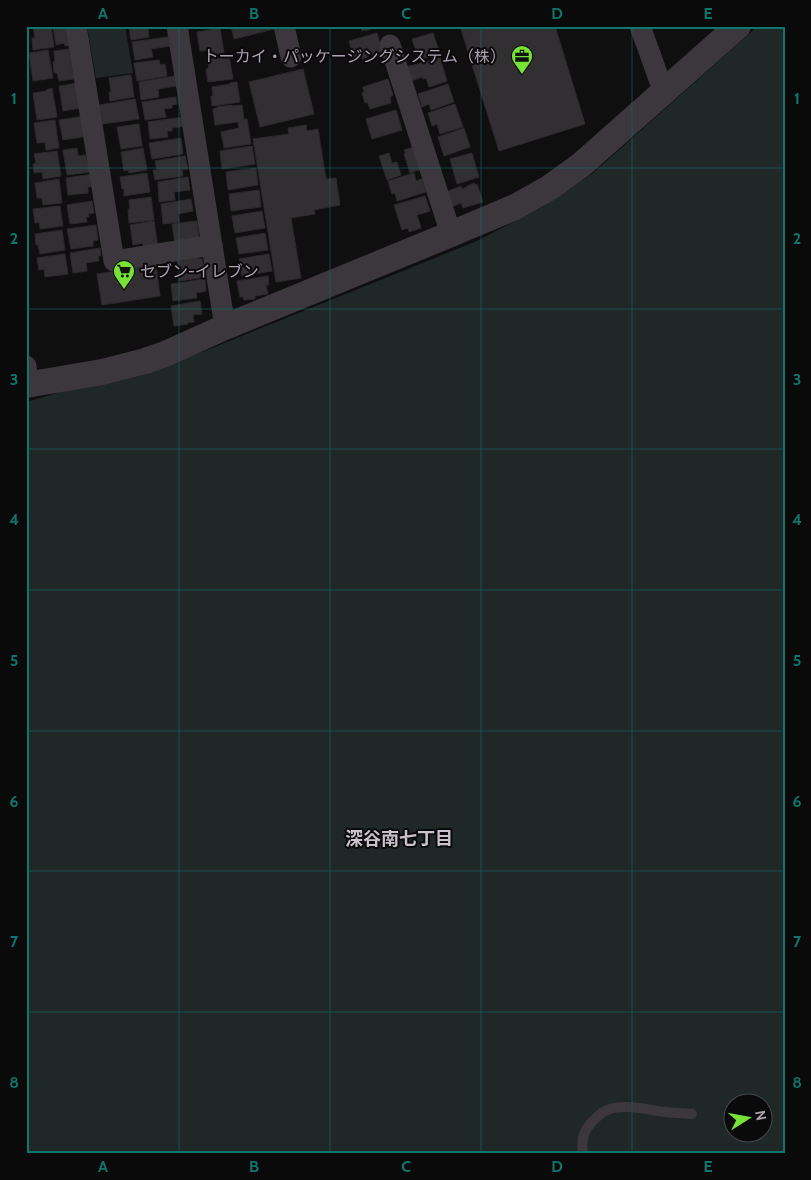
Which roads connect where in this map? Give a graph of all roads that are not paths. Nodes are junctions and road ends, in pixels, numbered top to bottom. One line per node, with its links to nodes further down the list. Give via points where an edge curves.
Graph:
1 (76, 26): 10 (street, via 114,261)
2 (177, 26): 10 (street)
3 (284, 26): 7 (street)
4 (640, 26): 8 (street)
5 (738, 26): 8 (street)
6 (390, 45): 9 (street)
7 (291, 57)
8 (664, 93): 9 (street, via 581,165 549,188 515,207)
9 (451, 234): 11 (street)
10 (212, 245): 11 (street)
11 (225, 327): 12 (street, via 186,345 102,372)
12 (27, 378)
13 (692, 1114): 14 (lane, via 630,1108 603,1112 584,1132)
14 (583, 1154)

